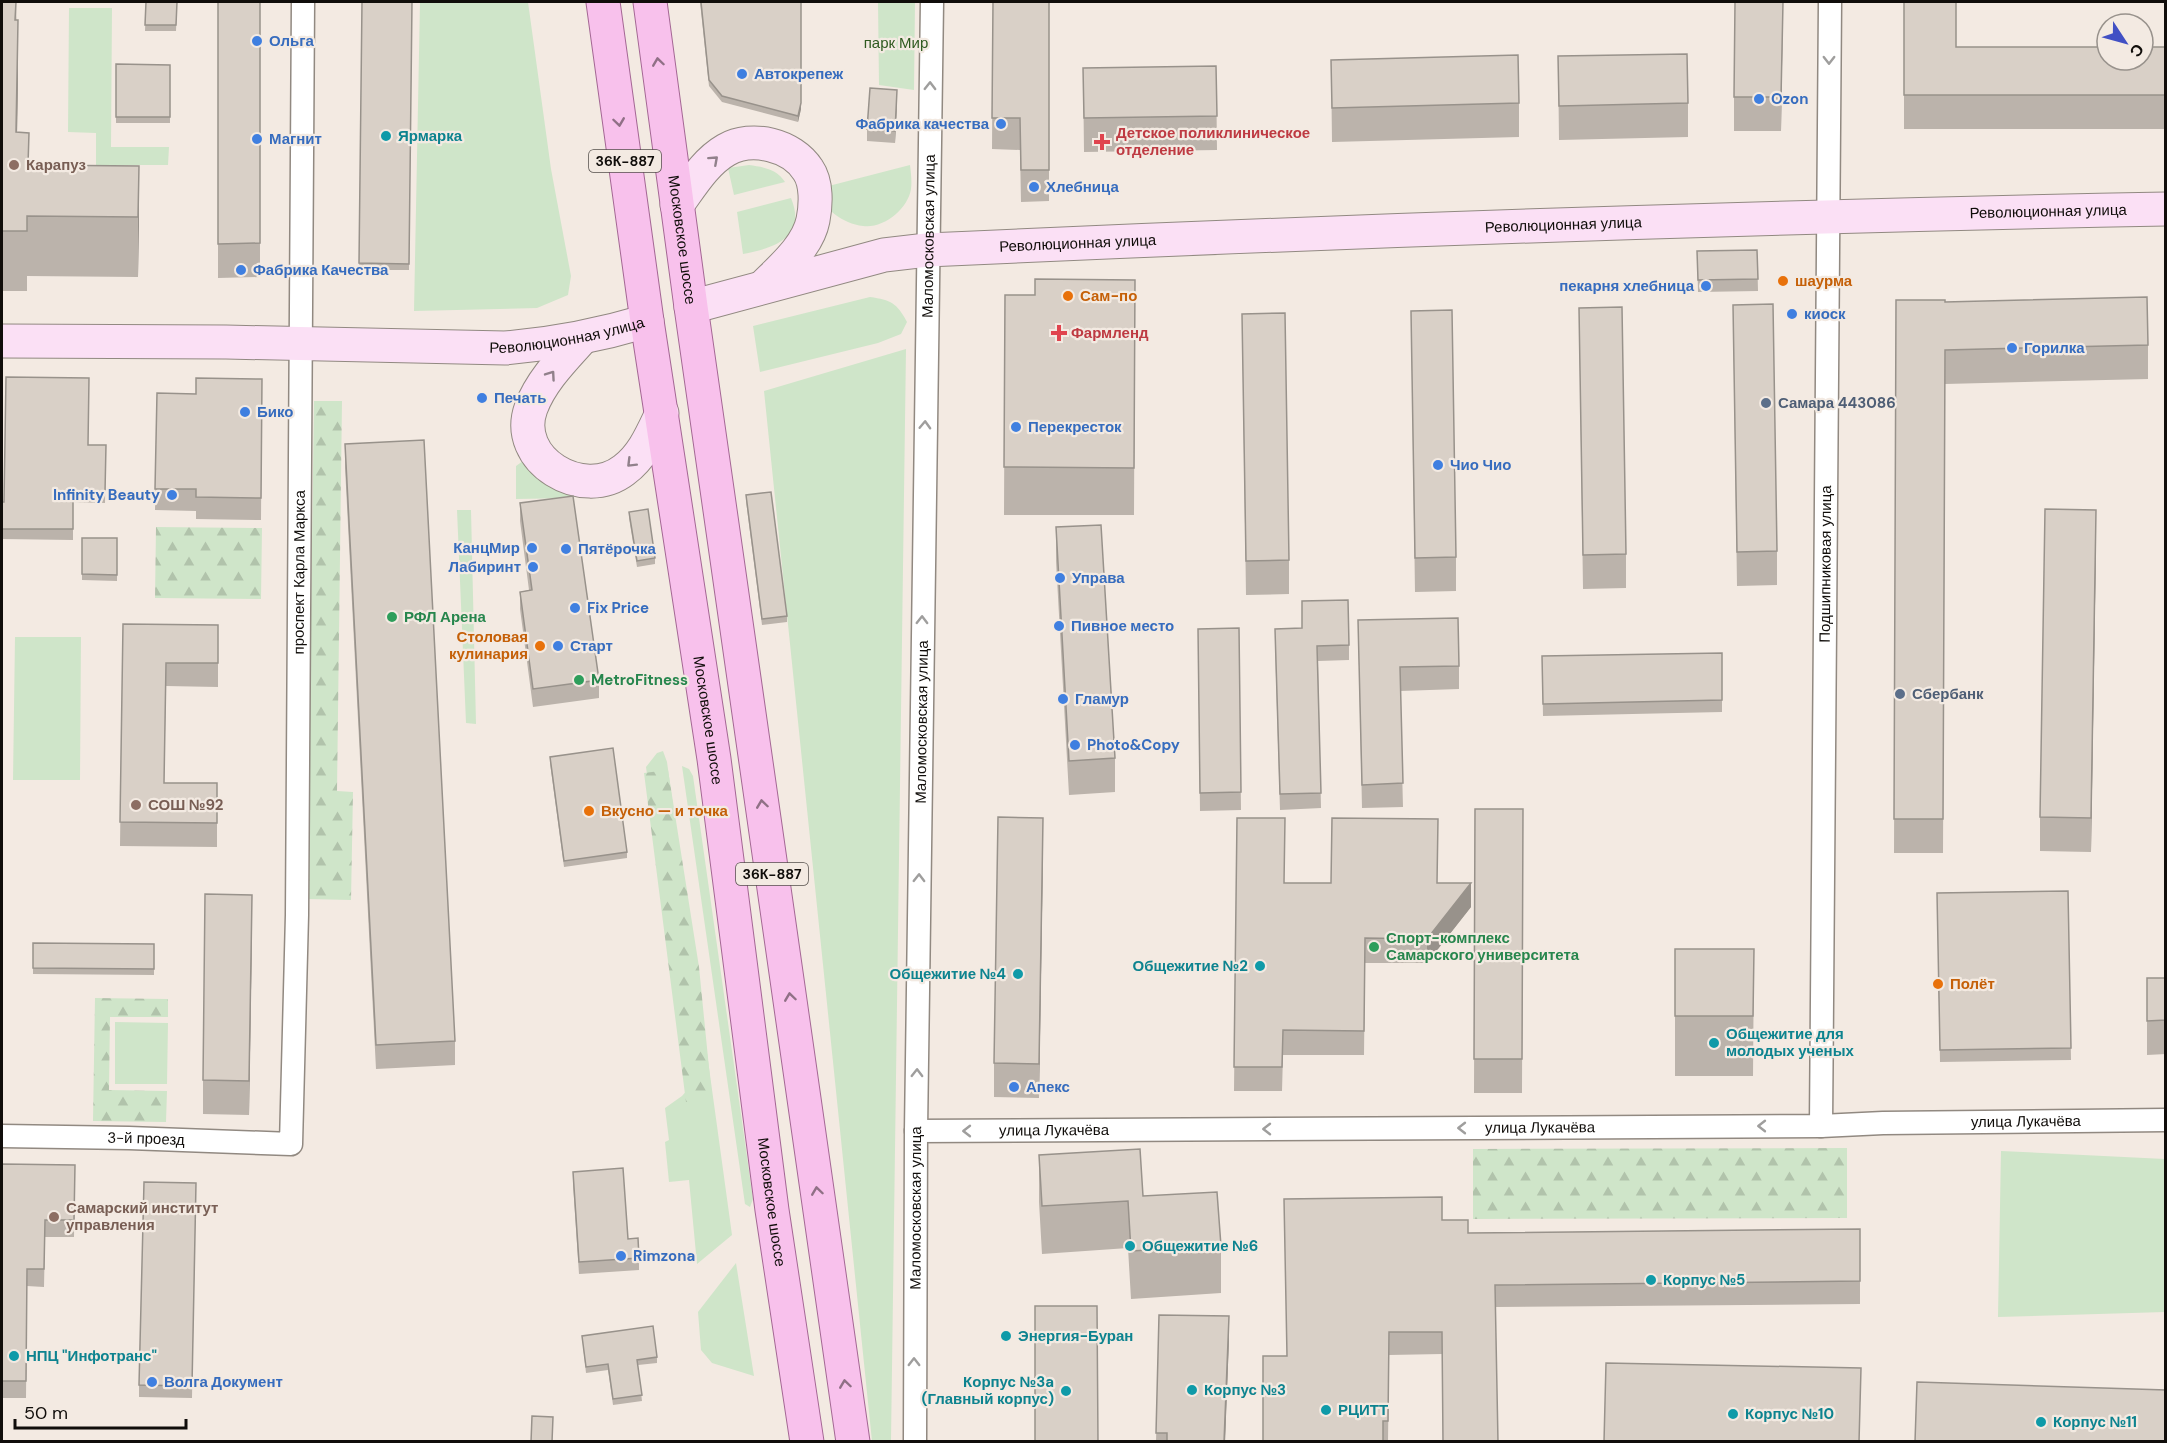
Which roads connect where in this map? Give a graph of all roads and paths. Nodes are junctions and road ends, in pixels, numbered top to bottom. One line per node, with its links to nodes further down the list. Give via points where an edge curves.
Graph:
1 (303, 2): 16 (street, проспект Карла Маркса)
2 (603, 2): 13 (main road, Московское шоссе / 36К-887, one-way to 13)
3 (623, 2): 10 (main road, Московское шоссе / 36К-887)
4 (650, 2): 7 (main road, Московское шоссе / 36К-887, one-way to 4)
5 (932, 2): 11 (street, Маломосковская улица, one-way to 5)
6 (1830, 2): 9 (street, Подшипниковая улица, one-way to 9)
7 (677, 205): 10 (main road); 12 (main road, one-way to 12, via 710,164 728,149 744,143 763,143 797,158 813,182 813,222 792,257); 13 (main road, Московское шоссе / 36К-887)
8 (2166, 209): 9 (main road, Революционная улица)
9 (1828, 217): 11 (main road, Революционная улица, via 1299,233); 20 (street, Подшипниковая улица)
10 (658, 239): 13 (main road, Московское шоссе / 36К-887)
11 (927, 250): 12 (main road, Революционная улица, via 884,255); 21 (street, Маломосковская улица, one-way to 11)
12 (764, 286): 13 (main road, Революционная улица)
13 (668, 314): 14 (main road, Революционная улица); 17 (main road, Московское шоссе / 36К-887); 18 (main road, Московское шоссе / 36К-887); 26 (main road, Московское шоссе / 36К-887, one-way to 13)
14 (582, 338): 16 (main road, Революционная улица, via 505,348); 18 (main road, one-way to 14, via 641,453 615,476 587,482 548,466 534,450 530,410 555,368)
15 (2, 341): 16 (main road, Революционная улица)
16 (302, 345): 23 (street, проспект Карла Маркса)
17 (677, 384): 18 (main road); 25 (main road, Московское шоссе / 36К-887, via 735,766)
18 (662, 413): 24 (main road, Московское шоссе / 36К-887, via 714,759 772,1210)
19 (2166, 1120): 20 (street, улица Лукачёва)
20 (1821, 1126): 21 (street, улица Лукачёва, one-way to 21)
21 (916, 1131): 27 (street, Маломосковская улица, one-way to 21)
22 (2, 1136): 23 (street, 3-й проезд)
23 (291, 1144)
24 (807, 1442)
25 (826, 1442)
26 (853, 1442)
27 (915, 1442)

